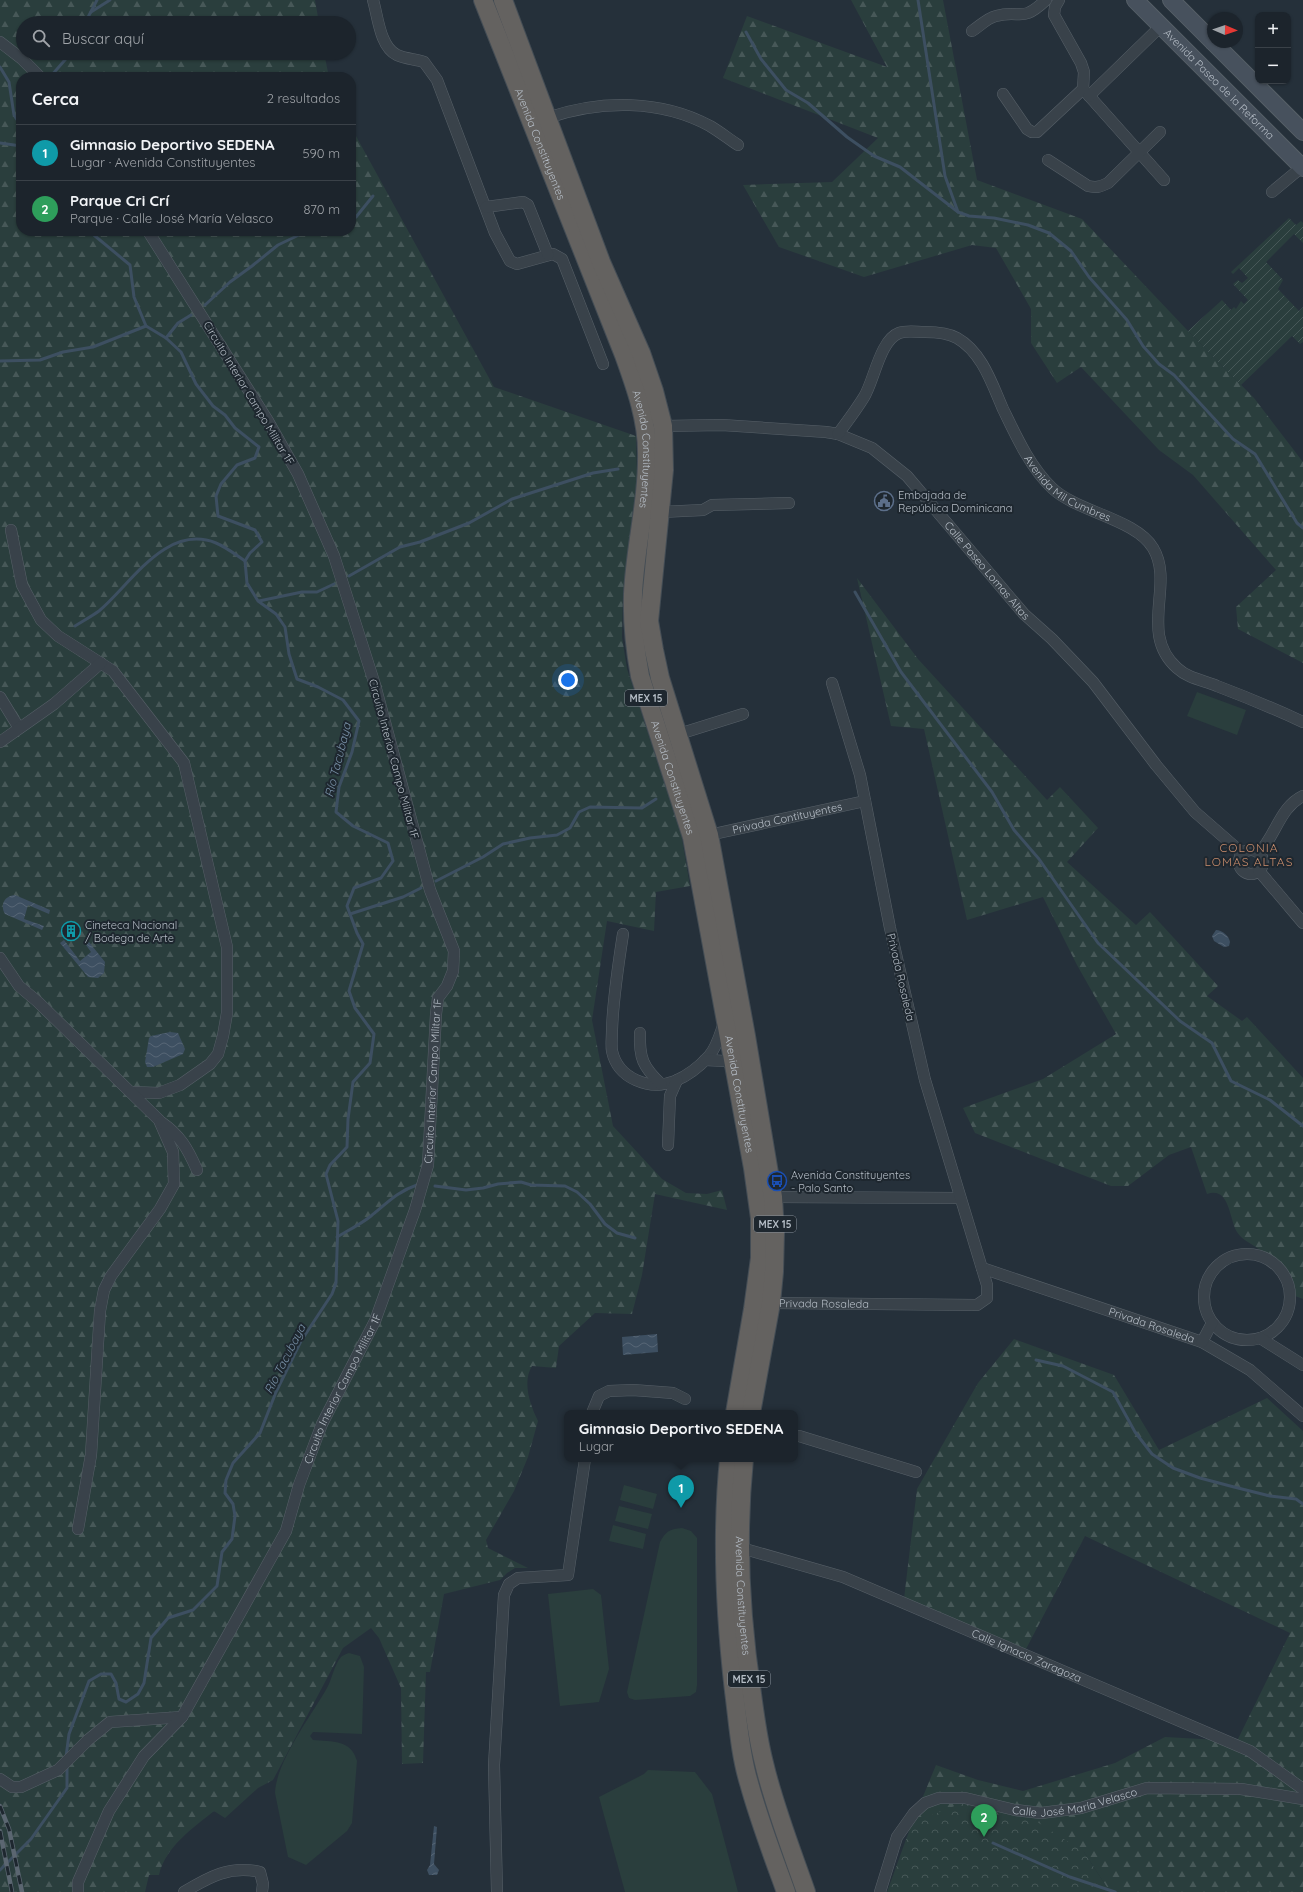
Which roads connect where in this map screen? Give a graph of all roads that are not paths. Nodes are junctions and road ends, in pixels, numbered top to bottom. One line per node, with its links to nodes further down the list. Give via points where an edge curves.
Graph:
1 (373, 0): 29 (street, via 385,44 390,51 424,62 437,80)
2 (483, 0): 55 (highway, Avenida Constituyentes / MEX 15, via 624,355 642,412 648,451 633,593 632,624 635,651 646,698 692,837)
3 (503, 0): 20 (highway, Avenida Constituyentes / MEX 15)
4 (1046, 0): 9 (street, via 1026,15 997,16)
5 (1059, 0): 16 (street, via 1054,15 1082,63)
6 (1135, 0): 8 (main road, Avenida Paseo de la Reforma)
7 (1171, 0): 10 (main road)
8 (1161, 26): 16 (street); 19 (main road, Avenida Paseo de la Reforma)
9 (972, 31)
10 (1207, 36)
11 (0, 42): 13 (street)
12 (1219, 48): 18 (main road)
13 (16, 54)
14 (23, 60): 15 (street)
15 (35, 72)
16 (1086, 92): 17 (street, via 1037,132 1027,128); 24 (street)
17 (1003, 94)
18 (1266, 94): 19 (main road); 22 (main road)
19 (1249, 113): 26 (main road, Avenida Paseo de la Reforma)
20 (547, 118): 23 (street, via 567,111 603,105 639,105 679,113 710,126); 33 (highway, Avenida Constituyentes / MEX 15, via 601,262 641,353)
21 (1160, 132): 24 (street)
22 (1303, 132)
23 (738, 145)
24 (1139, 152): 25 (street, via 1108,183 1094,188); 27 (street)
25 (1048, 160)
26 (1303, 167): 28 (street)
27 (1164, 180)
28 (1272, 192)
29 (486, 207): 31 (street, via 523,202 528,205); 31 (street, via 495,233 510,262 517,264)
30 (151, 236): 85 (street, Circuito Interior Campo Militar 1F, via 268,421 317,514 334,556 375,685 430,890 454,951 453,971 447,986 438,998 436,1009 428,1165 415,1210 374,1321 322,1424 299,1485 286,1531)
31 (548, 255): 32 (street, via 553,254 562,259)
32 (603, 364)
33 (663, 426): 34 (street, Calle Paseo Lomas Altas, via 722,425); 36 (highway, Avenida Constituyentes / MEX 15)
34 (838, 434): 42 (street, Avenida Mil Cumbres, via 865,395 889,340 897,334 909,331 935,332 956,337 971,348 984,368 1022,445 1053,489 1135,531 1154,549 1160,580 1159,638 1165,654 1177,668 1196,680 1215,685); 49 (street, Calle Paseo Lomas Altas, via 872,448 907,476 1024,614 1093,682 1195,812)
35 (789, 503): 36 (street, via 712,505 703,510)
36 (661, 512): 44 (highway, Avenida Constituyentes / MEX 15, via 650,621 660,678)
37 (11, 530): 38 (street, via 22,586 41,620 58,636)
38 (101, 663): 43 (street, via 54,704); 61 (street, via 113,671 184,763 227,948 227,1013 224,1036 218,1054 210,1064 180,1085 159,1093)
39 (832, 683): 47 (street, Privada Rosaleda, via 860,775)
40 (0, 697): 43 (street)
41 (743, 714): 44 (street)
42 (1303, 722)
43 (19, 728): 45 (street)
44 (678, 734): 48 (highway, Avenida Constituyentes / MEX 15)
45 (0, 742)
46 (1303, 796): 50 (street, via 1293,801 1284,812 1267,844)
47 (865, 801): 48 (street, Privada Contituyentes); 66 (street, Privada Rosaleda, via 890,928 925,1080)
48 (709, 835): 65 (highway, Avenida Constituyentes / MEX 15)
49 (1242, 853): 50 (street, via 1249,850); 51 (street, via 1238,862 1242,871 1250,875)
50 (1258, 853): 51 (street, via 1263,862)
51 (1259, 871): 52 (street)
52 (1303, 923)
53 (623, 934): 60 (street, via 612,1016 612,1051 623,1073 645,1083)
54 (0, 958): 61 (street, via 19,986)
55 (725, 1018): 57 (street, via 715,1047); 58 (highway, Avenida Constituyentes / MEX 15)
56 (640, 1033): 60 (street, via 643,1063)
57 (705, 1060): 58 (street); 59 (street)
58 (734, 1064): 75 (highway, Avenida Constituyentes / MEX 15, via 753,1168 761,1236 757,1281)
59 (677, 1080): 60 (street); 63 (street, via 670,1096)
60 (661, 1084)
61 (131, 1092): 62 (street)
62 (159, 1120): 64 (street, via 175,1132); 83 (street, via 173,1152 174,1184 160,1209 111,1276 104,1290 100,1312 91,1455)
63 (668, 1145)
64 (197, 1170)
65 (773, 1197): 66 (street); 68 (highway, Avenida Constituyentes / MEX 15, via 775,1233)
66 (960, 1198): 67 (street, Privada Rosaleda)
67 (982, 1268): 68 (street, Privada Rosaleda, via 987,1285 987,1298 977,1305); 71 (street, Privada Rosaleda)
68 (771, 1303): 76 (highway, Avenida Constituyentes / MEX 15)
69 (1212, 1323): 70 (street, via 1234,1338); 70 (street, via 1206,1311 1204,1298 1206,1284 1212,1272 1221,1262 1233,1256 1260,1256 1272,1262 1281,1271 1288,1283 1290,1296 1288,1310 1282,1322 1272,1332); 71 (street)
70 (1260, 1338): 72 (street)
71 (1202, 1342): 77 (street, Privada Rosaleda, via 1250,1370)
72 (1303, 1364)
73 (685, 1399): 74 (street, via 673,1394 633,1390 609,1391 599,1396)
74 (593, 1410)
75 (736, 1410)
76 (752, 1410)
77 (1303, 1416)
78 (798, 1436): 82 (street)
79 (585, 1462): 92 (street, via 568,1575 518,1578 509,1584 504,1595 494,1765)
80 (729, 1462): 93 (highway, Avenida Constituyentes / MEX 15, via 724,1575 727,1635 735,1703 749,1783)
81 (744, 1462): 84 (highway, Avenida Constituyentes / MEX 15)
82 (916, 1472)
83 (78, 1529)
84 (738, 1548): 87 (street, Calle Ignacio Zaragoza, via 843,1577 1250,1751); 94 (highway, Avenida Constituyentes / MEX 15, via 747,1664 762,1756)
85 (182, 1718): 86 (street, via 110,1722 58,1770 21,1788 12,1787); 89 (street, Circuito Interior Campo Militar 1F, via 144,1756 109,1811 78,1882)
86 (0, 1779)
87 (1303, 1789)
88 (1303, 1799): 95 (street, Calle José María Velasco, via 1241,1789 1147,1788 1080,1808 1041,1813 1015,1810 965,1798 939,1798 925,1804 914,1813 897,1837)
89 (78, 1892)
90 (184, 1892): 91 (street, via 218,1873 247,1869 260,1872)
91 (262, 1892)
92 (497, 1892)
93 (786, 1892)
94 (806, 1892)
95 (880, 1892)

